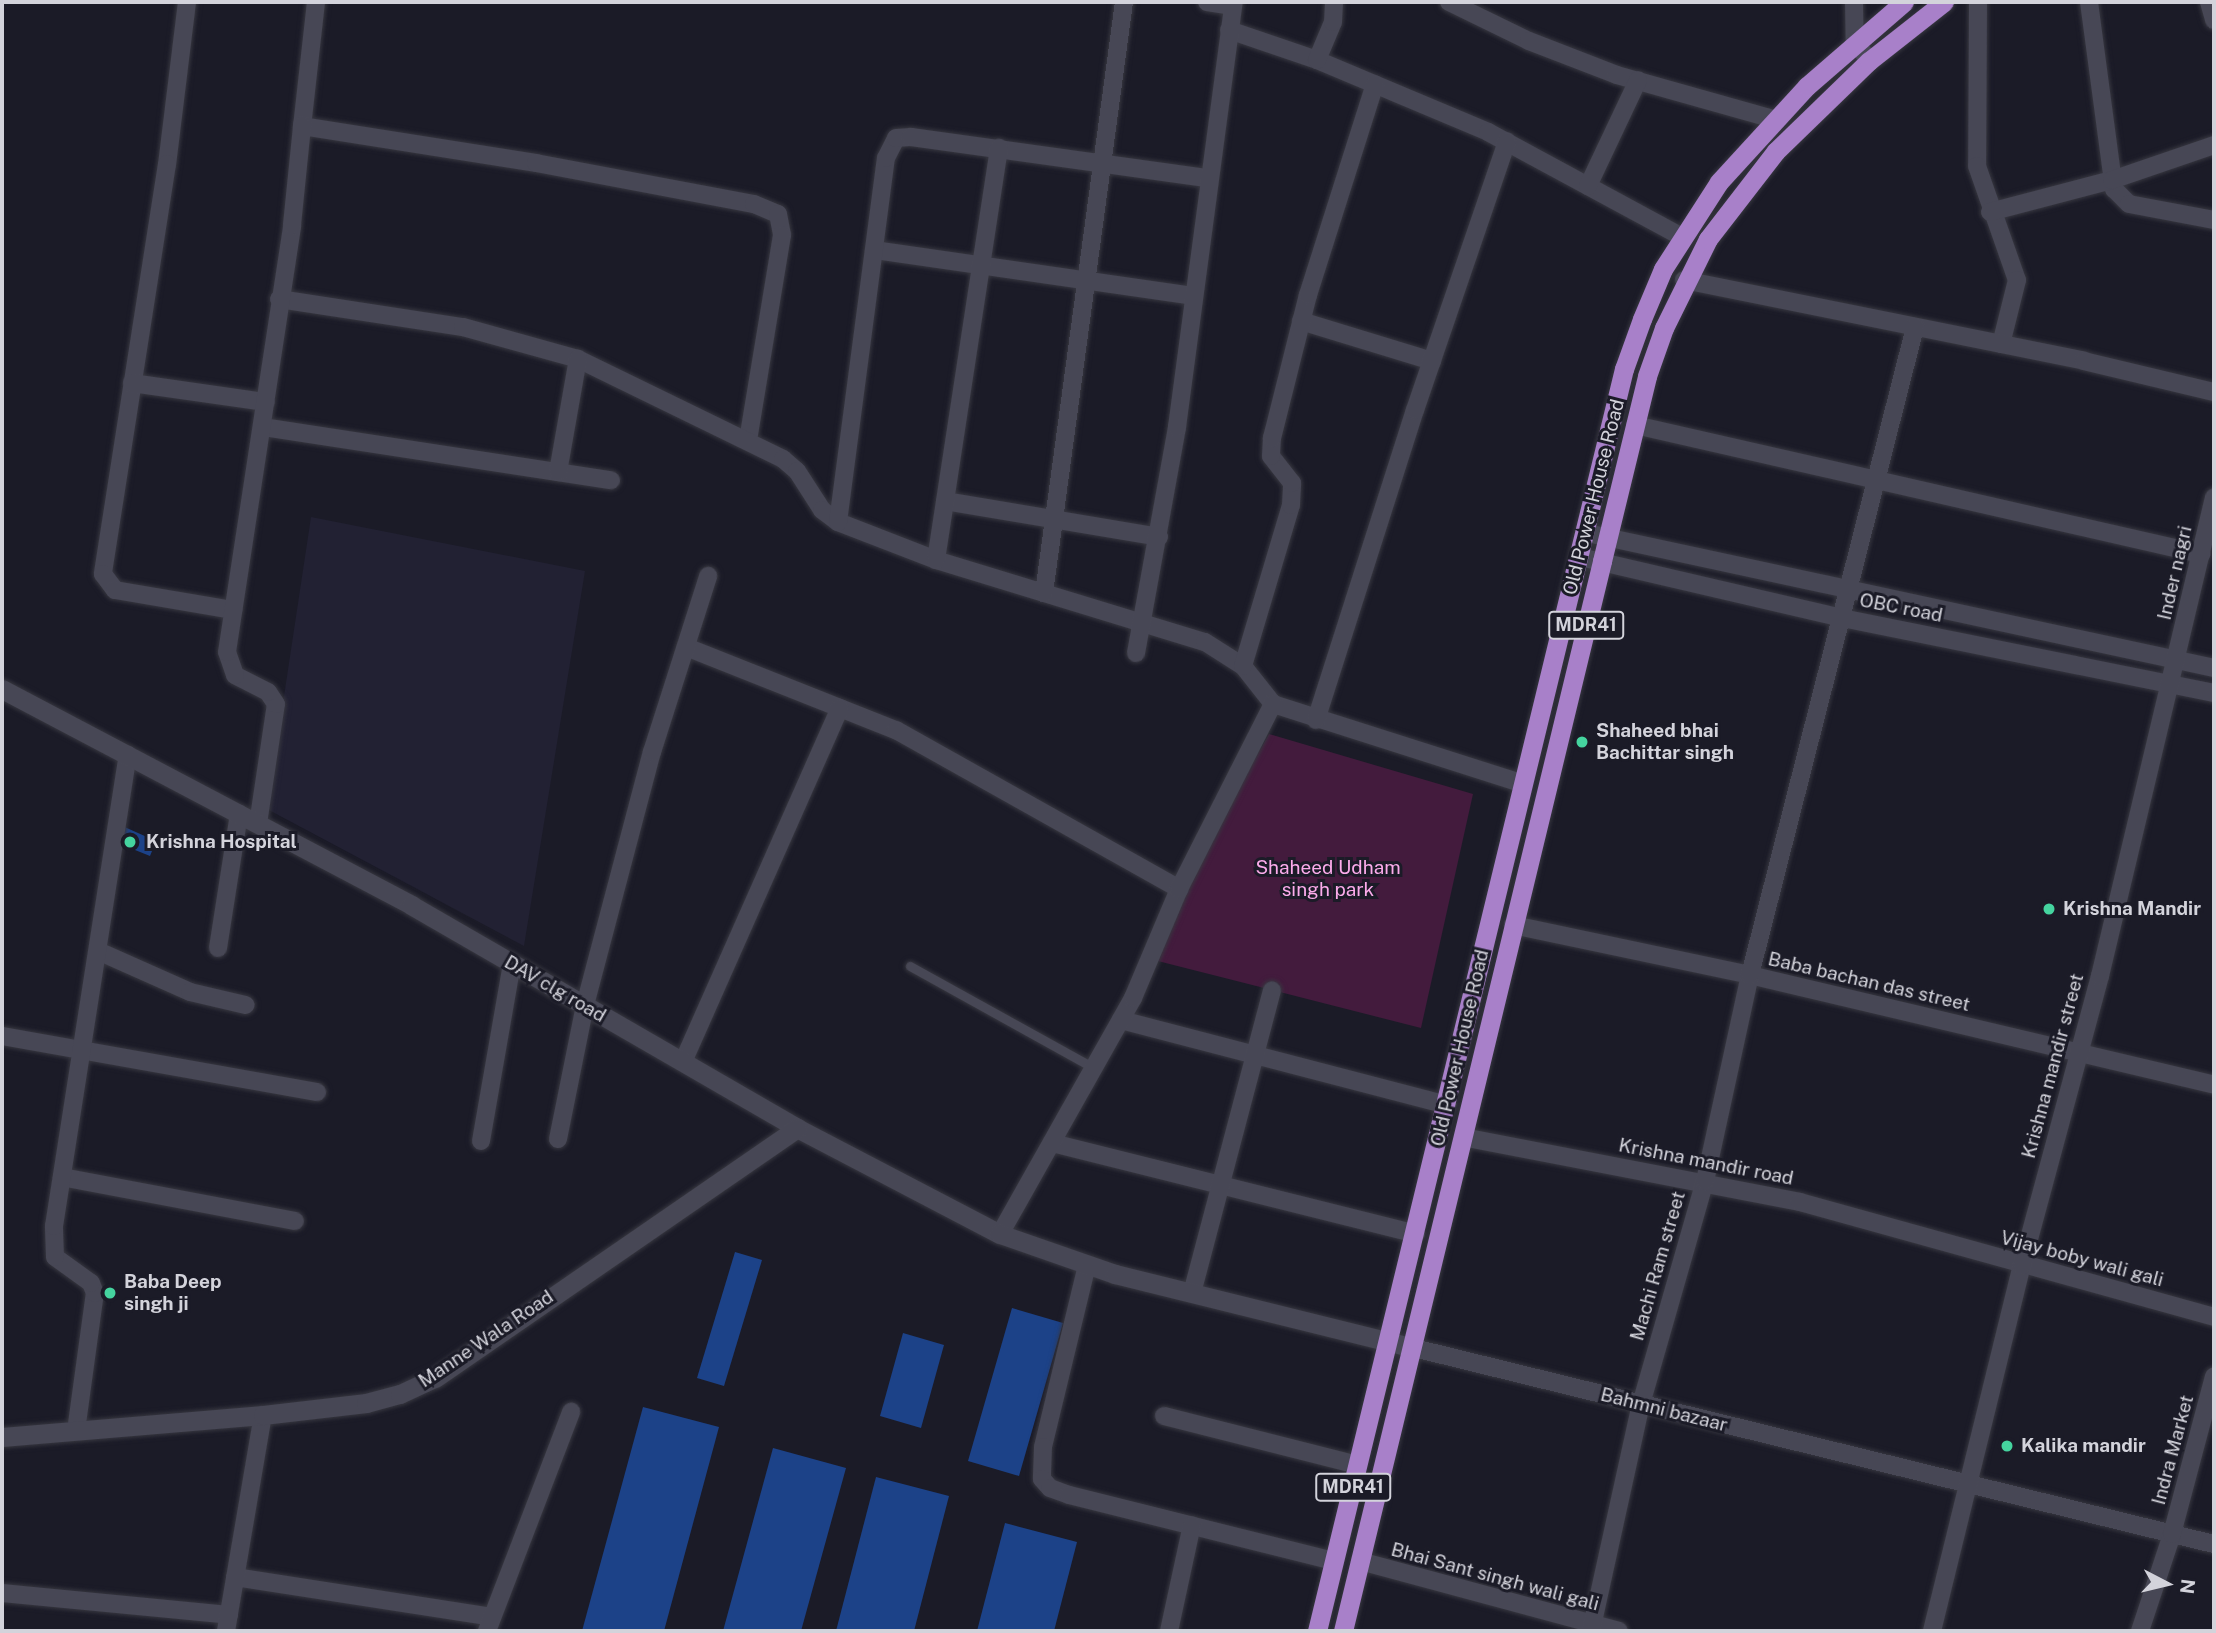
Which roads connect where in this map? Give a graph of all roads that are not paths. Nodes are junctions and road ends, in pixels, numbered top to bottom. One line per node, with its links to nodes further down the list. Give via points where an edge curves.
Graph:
1 (187, 2): 44 (street)
2 (316, 2): 22 (street)
3 (1124, 2): 26 (street)
4 (1207, 2): 13 (street)
5 (1334, 2): 17 (street, via 1333,22)
6 (1449, 2): 19 (street, via 1529,41)
7 (1854, 2): 16 (street)
8 (1904, 2): 16 (highway, Old Power House Road / MDR41)
9 (1944, 2): 18 (highway, Old Power House Road / MDR41)
10 (1978, 2): 30 (street, via 1977,166)
11 (2089, 2): 28 (street)
12 (2209, 2): 14 (street)
13 (1234, 4): 15 (street)
14 (2214, 20)
15 (1229, 30): 17 (street); 27 (street)
16 (1855, 41): 18 (street); 21 (highway, Old Power House Road / MDR41)
17 (1317, 60): 20 (street)
18 (1869, 61): 36 (highway, Old Power House Road / MDR41, via 1776,151 1738,196)
19 (1638, 80): 21 (street); 29 (street)
20 (1375, 85): 23 (street); 39 (street)
21 (1774, 119): 32 (highway, Old Power House Road / MDR41, via 1719,182)
22 (302, 126): 38 (street); 49 (street, via 549,166 754,204 778,214 782,235)
23 (1507, 141): 29 (street); 43 (street)
24 (2214, 145): 28 (street)
25 (999, 148): 26 (street); 33 (street, via 895,138 886,158); 34 (street)
26 (1102, 161): 27 (street); 35 (street)
27 (1208, 178): 37 (street)
28 (2112, 180): 30 (street); 31 (street, via 2121,200 2129,204)
29 (1588, 186): 32 (street)
30 (1990, 212): 41 (street, via 2017,280)
31 (2214, 220)
32 (1682, 237): 57 (highway, Old Power House Road / MDR41, via 1663,270 1625,369)
33 (874, 250): 34 (street); 56 (street)
34 (981, 265): 35 (street); 54 (street)
35 (1086, 279): 37 (street); 55 (street)
36 (1684, 280): 40 (street); 47 (highway, Old Power House Road / MDR41, via 1647,376)
37 (1193, 296): 58 (street)
38 (279, 299): 42 (street, via 463,327); 46 (street)
39 (1301, 321): 43 (street); 73 (street, via 1270,449 1292,483 1291,505)
40 (1915, 327): 41 (street); 52 (street, Machi Ram street)
41 (2001, 344): 45 (street)
42 (578, 359): 49 (street); 50 (street)
43 (1432, 361): 80 (street)
44 (132, 383): 46 (street); 67 (street, via 103,563 106,584 127,593)
45 (2214, 393)
46 (266, 402): 48 (street)
47 (1635, 425): 52 (street); 59 (highway, Old Power House Road / MDR41)
48 (263, 427): 50 (street); 67 (street)
49 (748, 440): 56 (street, via 797,471 822,510)
50 (558, 472): 51 (street)
51 (611, 480)
52 (1877, 480): 60 (street); 65 (street, Machi Ram street)
53 (2214, 497): 60 (street, Inder nagri)
54 (945, 501): 55 (street); 62 (street)
55 (1054, 520): 58 (street); 66 (street)
56 (838, 522): 62 (street)
57 (1587, 533): 59 (street, OBC road); 61 (highway, Old Power House Road / MDR41)
58 (1159, 537): 69 (street)
59 (1609, 539): 63 (highway, Old Power House Road / MDR41); 65 (street, OBC road)
60 (2201, 554): 72 (street, Inder nagri)
61 (1580, 557): 63 (street, OBC road); 82 (highway, Old Power House Road / MDR41)
62 (936, 560): 66 (street)
63 (1602, 561): 68 (street, OBC road); 86 (highway, Old Power House Road / MDR41)
64 (708, 576): 70 (street)
65 (1849, 590): 68 (street, Machi Ram street); 72 (street, OBC road)
66 (1044, 593): 69 (street)
67 (233, 610): 84 (street, via 229,669 268,692 276,704)
68 (1842, 618): 75 (street, OBC road); 91 (street, Machi Ram street)
69 (1145, 621): 71 (street); 73 (street, via 1223,650)
70 (686, 647): 79 (street); 94 (street, via 652,752)
71 (1136, 653)
72 (2176, 660): 74 (street, OBC road); 75 (street, Krishna mandir street)
73 (1243, 666): 78 (street)
74 (2214, 668)
75 (2170, 684): 77 (street, OBC road); 98 (street, Krishna mandir street)
76 (2, 689): 81 (street, DAV clg road)
77 (2214, 693)
78 (1273, 704): 80 (street); 85 (street)
79 (841, 708): 85 (street, via 896,730); 100 (street)
80 (1316, 720): 82 (street)
81 (128, 755): 83 (street, DAV clg road); 88 (street)
82 (1524, 783): 104 (highway, Old Power House Road / MDR41)
83 (239, 814): 84 (street, DAV clg road); 87 (street)
84 (258, 824): 89 (street, DAV clg road)
85 (1179, 889): 95 (street)
86 (1513, 925): 91 (street, Baba bachan das street); 106 (highway, Old Power House Road / MDR41)
87 (218, 948)
88 (98, 951): 93 (street, via 190,992); 97 (street)
89 (512, 964): 94 (street, DAV clg road); 108 (street)
90 (910, 966): 101 (lane)
91 (1750, 975): 98 (street, Baba bachan das street); 111 (street, Machi Ram street)
92 (1272, 990): 99 (street)
93 (246, 1005)
94 (585, 1005): 100 (street, DAV clg road); 107 (street)
95 (1121, 1020): 99 (street); 101 (street)
96 (2, 1036): 97 (street)
97 (84, 1048): 103 (street); 110 (street)
98 (2079, 1054): 102 (street, Baba bachan das street); 118 (street, Krishna mandir street)
99 (1256, 1055): 104 (street); 112 (street)
100 (683, 1062): 105 (street, DAV clg road)
101 (1094, 1068): 109 (street)
102 (2214, 1085)
103 (317, 1092)
104 (1447, 1105): 115 (highway, Old Power House Road / MDR41)
105 (797, 1128): 114 (street, DAV clg road); 127 (street, Manne Wala Road, via 435,1378 366,1403)
106 (1463, 1138): 111 (street, Krishna mandir road); 123 (highway, Old Power House Road / MDR41)
107 (558, 1139)
108 (481, 1141)
109 (1052, 1143): 112 (street); 114 (street)
110 (62, 1177): 113 (street); 129 (street, via 53,1251 62,1265 91,1283 95,1293)
111 (1705, 1181): 116 (street, Krishna mandir road); 125 (street, Machi Ram street)
112 (1221, 1185): 115 (street); 120 (street)
113 (295, 1222)
114 (1000, 1234): 117 (street, DAV clg road)
115 (1416, 1234): 122 (highway, Old Power House Road / MDR41)
116 (1938, 1241): 118 (street, Vijay boby wali gali)
117 (1087, 1265): 119 (street, DAV clg road); 133 (street, via 1043,1447 1042,1479 1049,1488 1069,1495)
118 (2022, 1265): 121 (street, Vijay boby wali gali); 132 (street, Krishna mandir street)
119 (1115, 1274): 120 (street, Bahmni bazaar)
120 (1192, 1293): 122 (street, Bahmni bazaar)
121 (2214, 1317)
122 (1390, 1343): 123 (street, Bahmni bazaar); 131 (highway, MDR41)
123 (1414, 1348): 125 (street, Bahmni bazaar); 137 (highway, MDR41)
124 (2214, 1376): 134 (street, Indra Market)
125 (1640, 1404): 132 (street, Bahmni bazaar); 142 (street, Machi Ram street)
126 (571, 1412): 141 (street)
127 (263, 1415): 129 (street, Manne Wala Road); 138 (street)
128 (1164, 1416): 131 (street)
129 (76, 1431): 130 (street, Manne Wala Road)
130 (2, 1437)
131 (1358, 1465): 136 (highway, MDR41)
132 (1966, 1483): 134 (street, Bahmni bazaar); 147 (street, Krishna mandir street)
133 (1192, 1525): 136 (street); 143 (street)
134 (2172, 1534): 135 (street, Bahmni bazaar); 148 (street, Indra Market)
135 (2214, 1544)
136 (1334, 1561): 144 (highway, MDR41)
137 (1360, 1561): 142 (street, Bhai Sant singh wali gali); 145 (highway, MDR41)
138 (235, 1577): 140 (street); 141 (street)
139 (2, 1593): 140 (street)
140 (227, 1623)
141 (490, 1624)
142 (1592, 1628): 146 (street, Bhai Sant singh wali gali)
143 (1169, 1631)
144 (1317, 1631)
145 (1343, 1631)
146 (1619, 1631)
147 (1932, 1631)
148 (2140, 1631)

